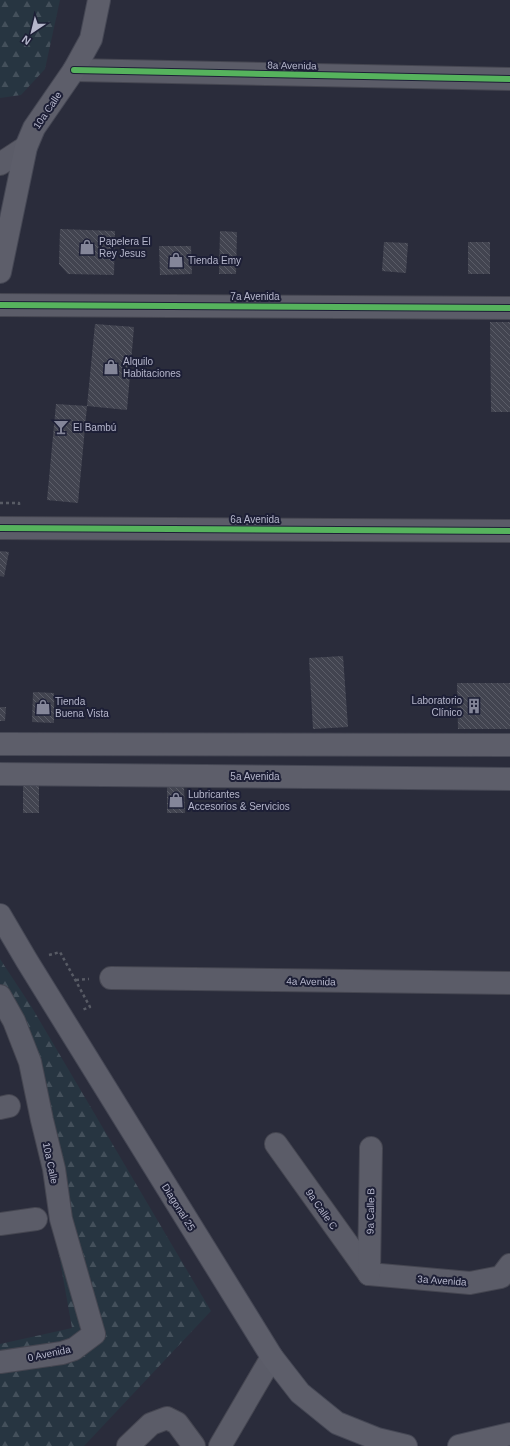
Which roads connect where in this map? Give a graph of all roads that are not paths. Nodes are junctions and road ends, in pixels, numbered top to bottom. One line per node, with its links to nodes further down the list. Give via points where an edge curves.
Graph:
1 (99, 0): 2 (main road, 10a Calle, via 90,40)
2 (74, 70): 3 (street, 8a Avenida); 4 (main road, 10a Calle, via 34,128)
3 (510, 79)
4 (26, 147): 5 (street); 6 (main road, 10a Calle)
5 (0, 164)
6 (0, 272)
7 (0, 305): 8 (street, 7a Avenida)
8 (510, 308)
9 (0, 528): 10 (street, 6a Avenida)
10 (510, 531)
11 (0, 744): 12 (main road)
12 (211, 744): 13 (main road); 15 (main road)
13 (510, 745)
14 (0, 774): 15 (main road, 5a Avenida)
15 (211, 776): 16 (main road, 5a Avenida)
16 (510, 779)
17 (0, 915): 28 (main road, Diagonal 25)
18 (111, 978): 19 (street, 4a Avenida)
19 (510, 983)
20 (0, 996): 27 (street, 10a Calle, via 14,1021 30,1062 54,1169 61,1219)
21 (276, 1144): 26 (street, 9a Calle C)
22 (371, 1148): 26 (street, 9a Calle B)
23 (36, 1218): 24 (street)
24 (0, 1224)
25 (510, 1265): 26 (street, 3a Avenida, via 501,1277 470,1283)
26 (369, 1274)
27 (94, 1334): 29 (street, 0 Avenida, via 74,1349)
28 (272, 1357): 33 (street); 34 (main road, Diagonal 25, via 300,1393 337,1423 377,1439)
29 (0, 1362)
30 (510, 1434): 35 (main road)
31 (128, 1446): 32 (street, via 151,1424 167,1418 177,1423)
32 (194, 1446)
33 (220, 1446)
34 (406, 1446)
35 (459, 1446)

